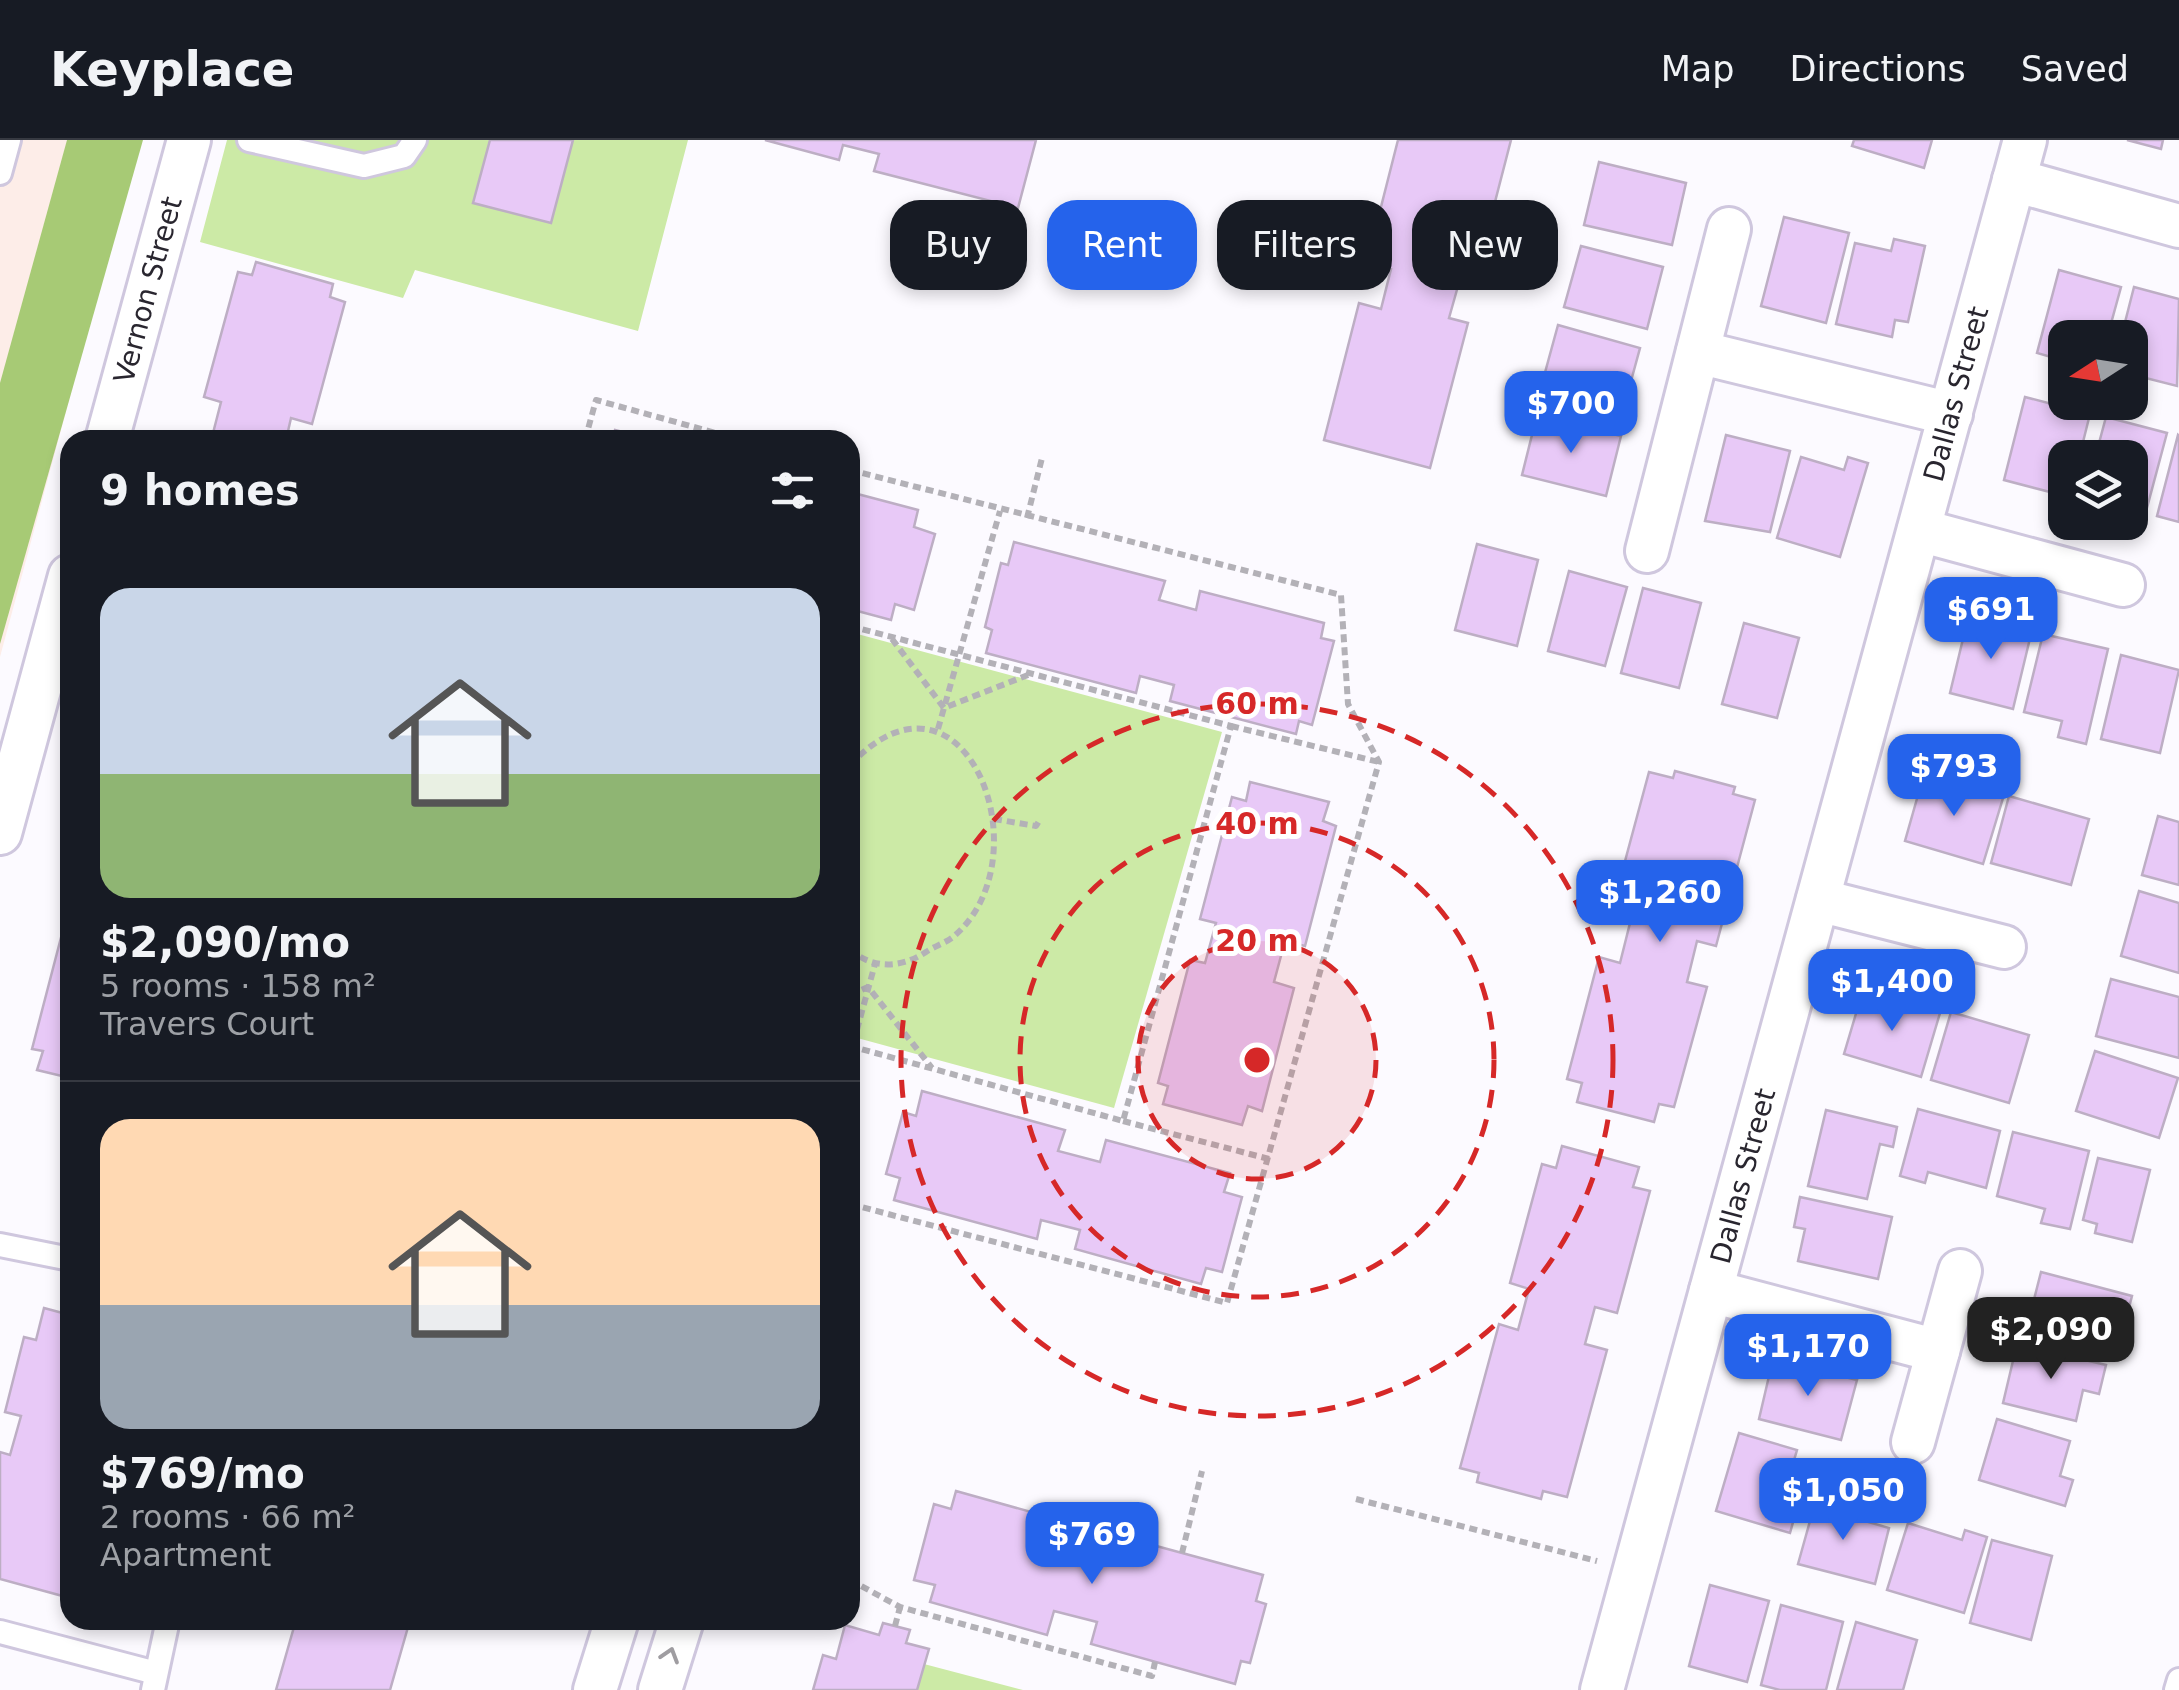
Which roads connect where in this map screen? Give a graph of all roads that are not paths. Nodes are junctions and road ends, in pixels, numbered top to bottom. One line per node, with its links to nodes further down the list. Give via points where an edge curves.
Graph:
1 (8, 140): 6 (lane)
2 (189, 140): 11 (street, Vernon Street)
3 (249, 140): 4 (lane, via 364,166 404,156)
4 (415, 140)
5 (2020, 160): 7 (street); 10 (street, Dallas Street)
6 (0, 173)
7 (2179, 226)
8 (1729, 229): 9 (street)
9 (1698, 352): 10 (street); 13 (street)
10 (1951, 414): 12 (street, Dallas Street)
11 (110, 430)
12 (1919, 530): 14 (street); 17 (street, Dallas Street)
13 (1647, 551)
14 (2122, 585)
15 (60, 613): 16 (street)
16 (0, 833)
17 (1818, 900): 18 (street); 22 (street, Dallas Street)
18 (2004, 947)
19 (0, 1245): 20 (lane)
20 (60, 1257)
21 (1960, 1270): 23 (street)
22 (1711, 1291): 23 (street); 33 (street, Dallas Street)
23 (1938, 1350): 24 (street)
24 (1913, 1442)
25 (166, 1630): 30 (lane)
26 (614, 1630): 31 (street)
27 (679, 1630): 32 (street, one-way to 27)
28 (0, 1632): 30 (lane)
29 (2179, 1680): 34 (lane)
30 (154, 1682)
31 (595, 1690)
32 (660, 1690)
33 (1602, 1690)
34 (2176, 1690)

